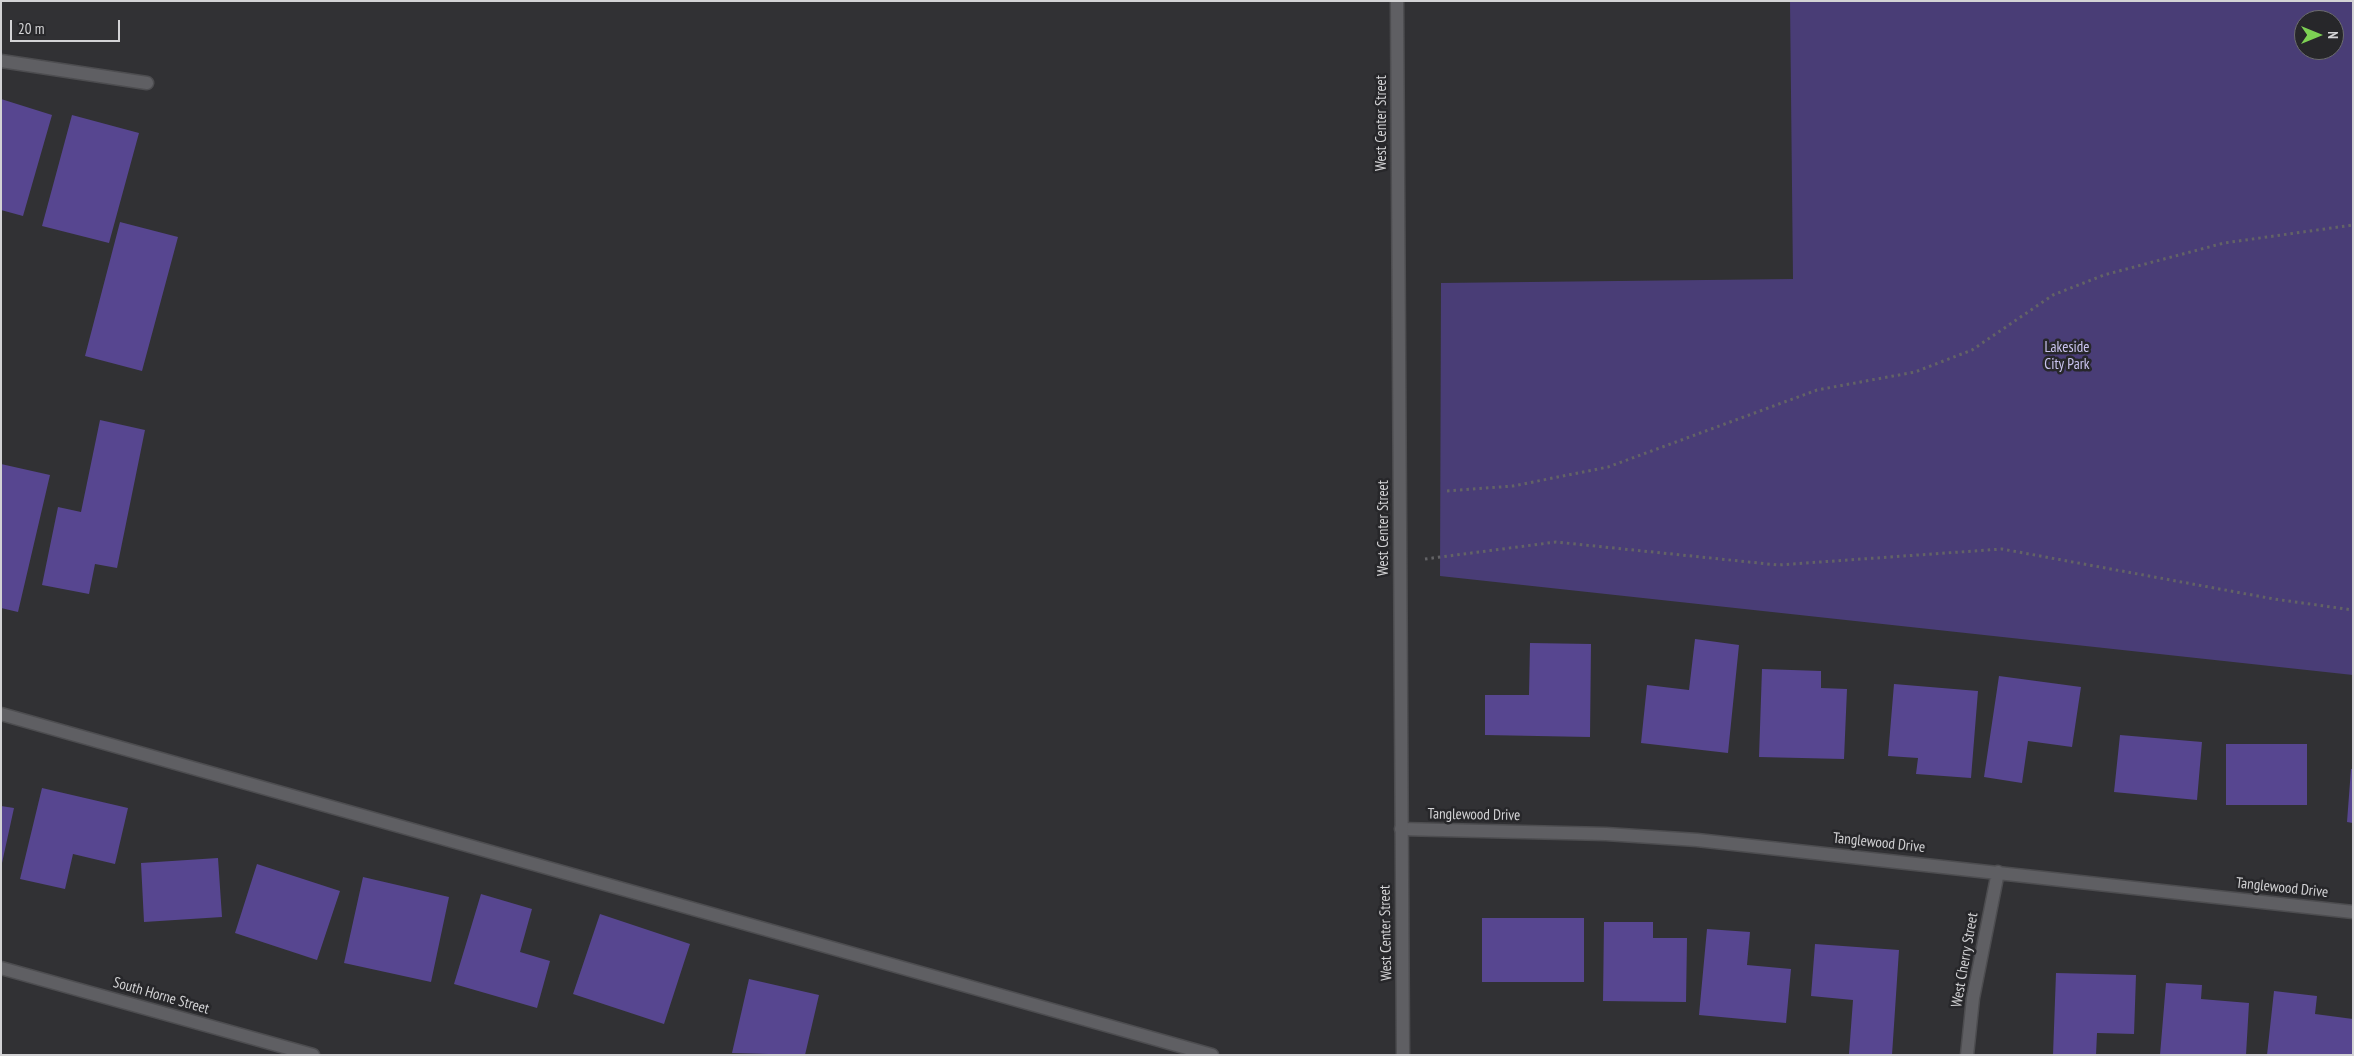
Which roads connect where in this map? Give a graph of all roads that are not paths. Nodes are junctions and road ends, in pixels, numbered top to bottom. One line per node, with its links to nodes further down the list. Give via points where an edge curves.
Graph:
1 (1397, 1): 5 (street, West Center Street)
2 (1, 61): 3 (street)
3 (147, 83)
4 (1, 714): 10 (street)
5 (1401, 829): 6 (street, Tanglewood Drive, via 1606,834 1697,840); 11 (street, West Center Street)
6 (1998, 872): 7 (street, Tanglewood Drive); 12 (street, West Cherry Street, via 1973,998)
7 (2353, 912)
8 (1, 968): 9 (street, South Horne Street)
9 (313, 1055)
10 (1212, 1055)
11 (1403, 1055)
12 (1966, 1055)

